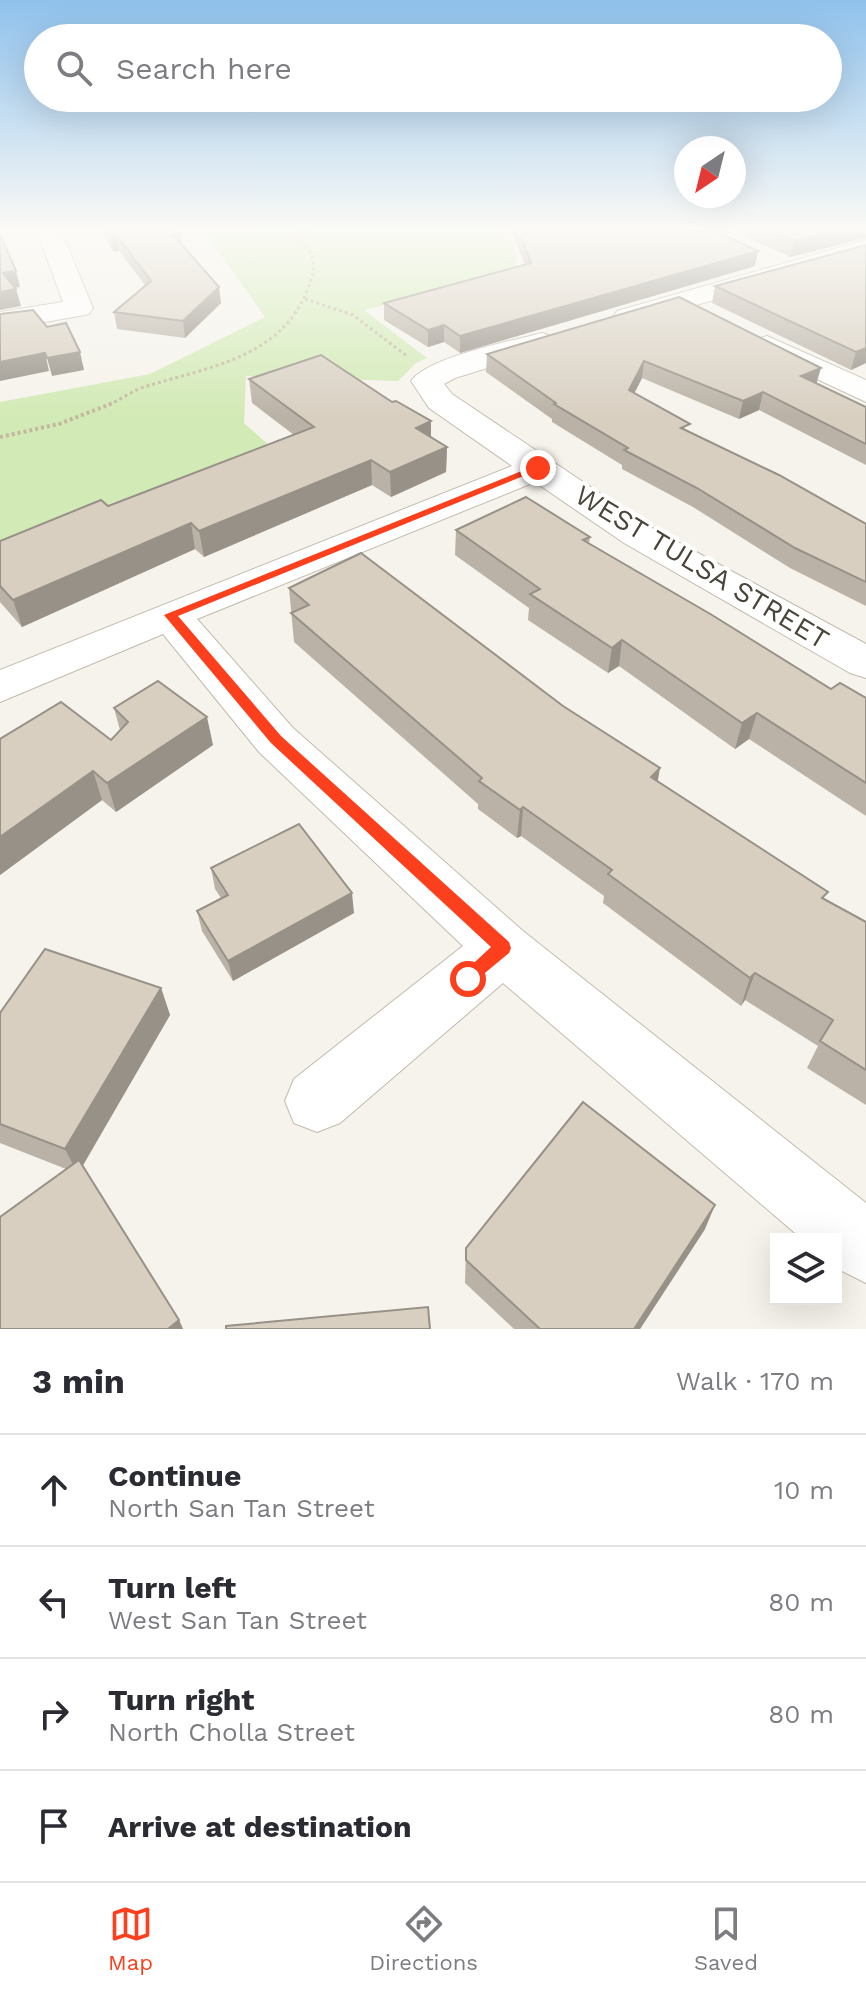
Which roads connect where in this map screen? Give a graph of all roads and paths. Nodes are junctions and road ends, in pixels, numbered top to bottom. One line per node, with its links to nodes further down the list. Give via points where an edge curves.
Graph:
1 (73, 293): 7 (street, via 79,308)
2 (307, 293): 4 (path)
3 (707, 293): 5 (street)
4 (305, 299): 11 (path, via 368,323); 13 (path, via 277,333 212,370 144,387 59,424)
5 (681, 301): 6 (street); 8 (street)
6 (713, 317)
7 (0, 321)
8 (607, 323)
9 (740, 331): 12 (street)
10 (563, 336): 11 (street)
11 (436, 376): 14 (street, WEST TULSA STREET, via 440,401)
12 (866, 392)
13 (0, 437)
14 (538, 468): 15 (street); 16 (street, WEST TULSA STREET, via 637,535)
15 (170, 615): 17 (street); 18 (street, via 276,740)
16 (866, 663)
17 (0, 687)
18 (503, 948): 19 (street); 20 (street)
19 (317, 1101)
20 (866, 1248)

